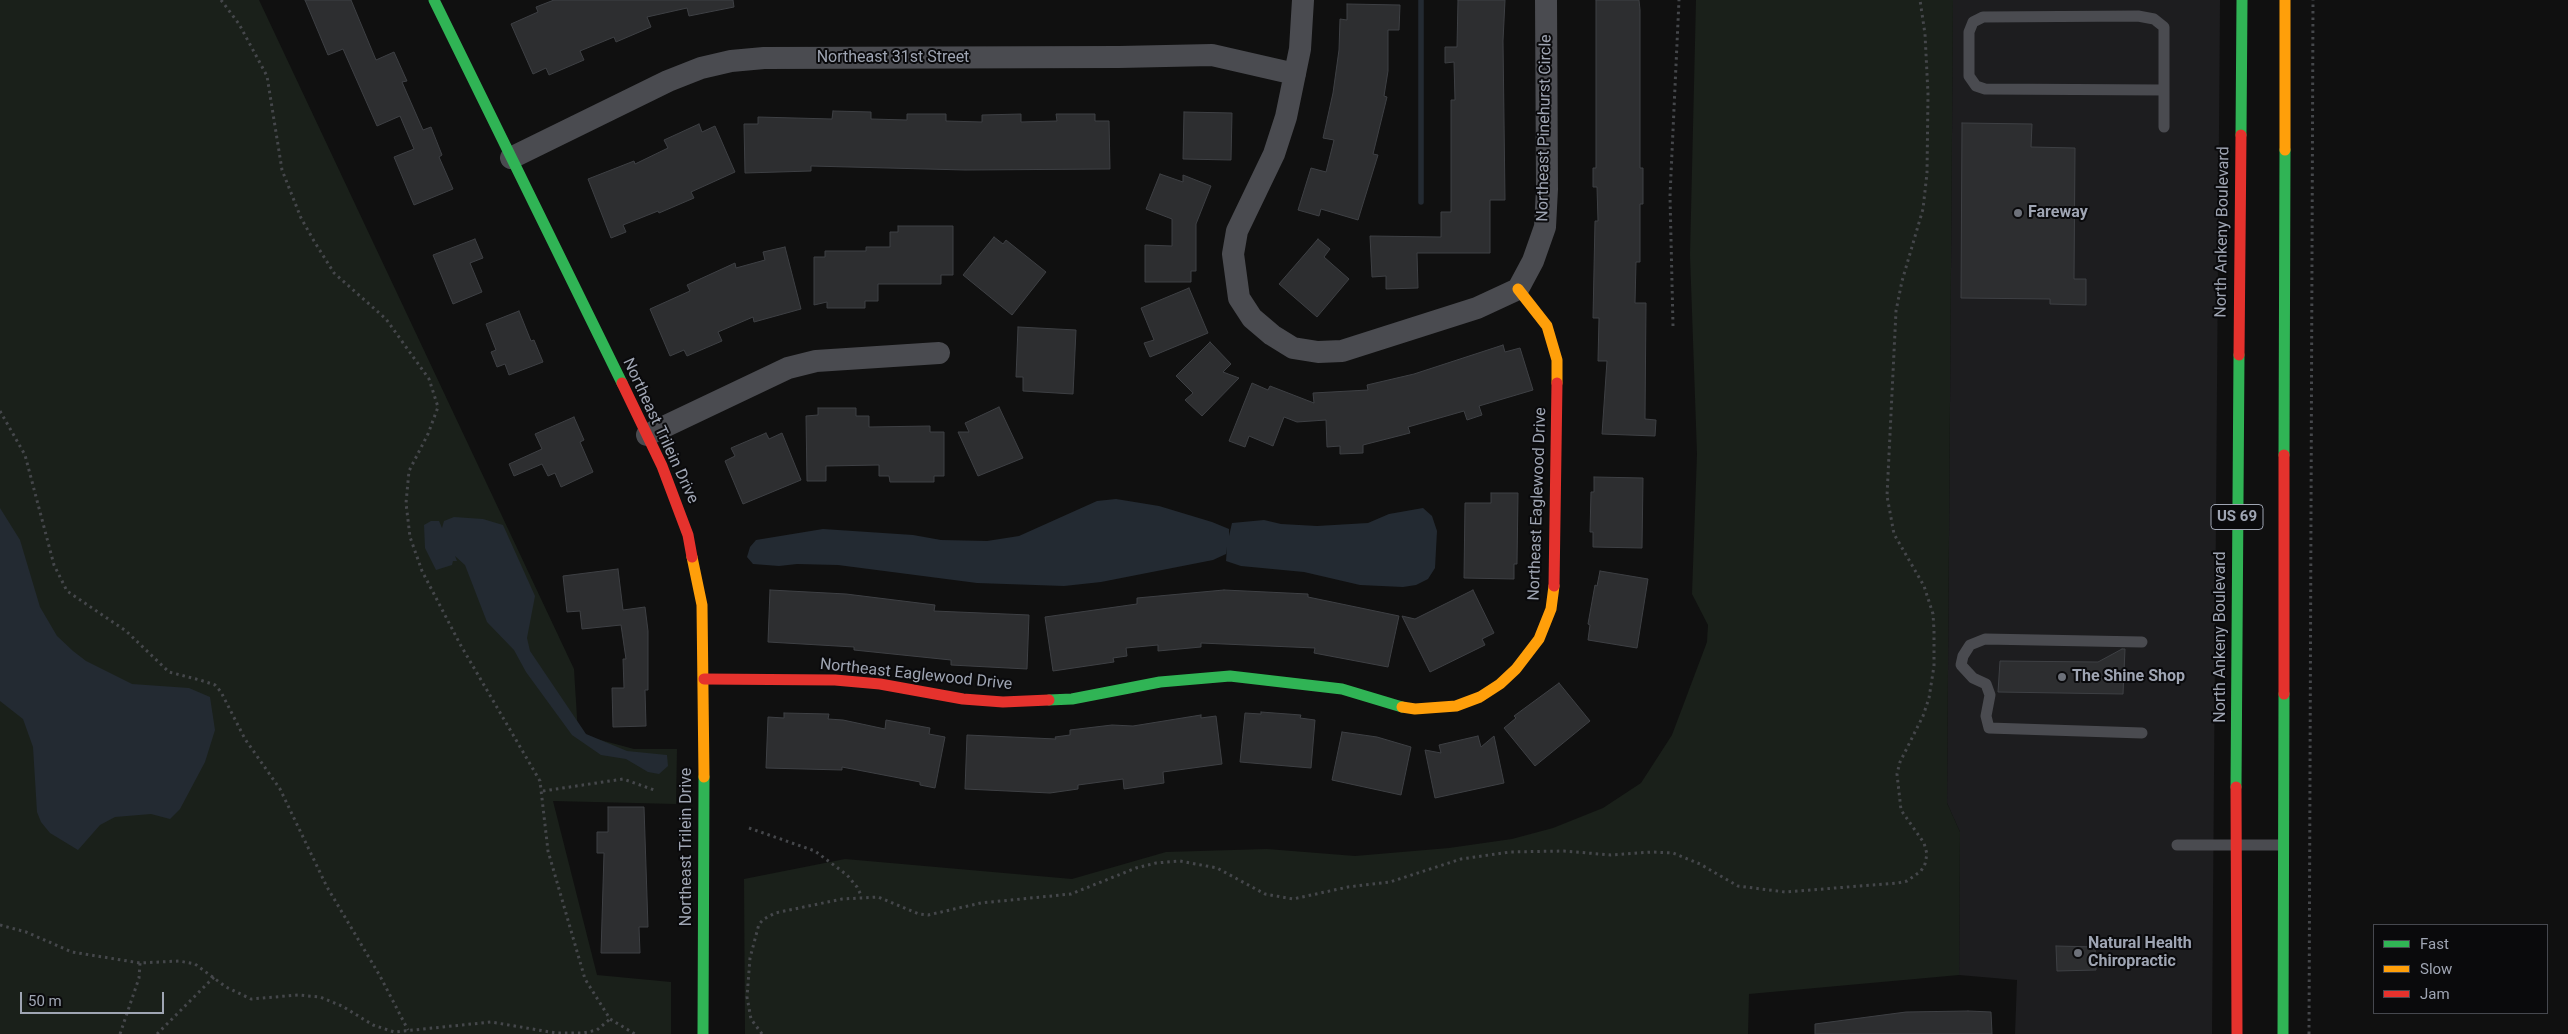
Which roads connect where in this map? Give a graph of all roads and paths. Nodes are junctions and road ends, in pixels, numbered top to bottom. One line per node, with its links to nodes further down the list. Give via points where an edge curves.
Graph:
1 (220, 0): 22 (path, via 238,24 267,76 282,170 301,218 334,273 386,319 429,379 438,407 409,471 406,503 410,537 422,571 460,644 536,772)
2 (434, 0): 13 (street, Northeast Trilein Drive)
3 (1303, 0): 10 (street)
4 (1546, 0): 14 (street, Northeast Pinehurst Circle, via 1545,227 1533,261)
5 (1679, 0): 15 (path, via 1670,196)
6 (1920, 0): 28 (path, via 1928,94 1927,172 1923,209 1896,311 1887,496 1894,534 1924,586 1933,614 1934,666 1929,698 1897,774 1901,810 1924,843 1927,854 1925,864 1914,877 1898,883 1867,887 1766,891 1728,882 1700,864 1673,853 1510,852 1461,859 1390,882 1293,899 1265,894 1217,868 1180,861 1156,862 1136,868 1071,894 982,903 928,915 878,898)
7 (2242, 0): 27 (street, North Ankeny Boulevard / US 69)
8 (2285, 0): 26 (street, US 69)
9 (2313, 0): 41 (path)
10 (1295, 74): 13 (street, Northeast 31st Street, via 1212,55 764,58 731,61 668,81); 14 (street, via 1274,154 1237,231 1233,254 1239,298 1252,318 1293,348 1342,351 1477,308)
11 (2164, 90): 11 (lane, via 2164,27 2154,19 2138,16 1983,17 1973,22 1969,32 1969,76 1976,86 1985,89); 12 (lane)
12 (2164, 127)
13 (511, 158): 18 (street, Northeast Trilein Drive)
14 (1518, 288): 20 (street, Northeast Eaglewood Drive, via 1547,326 1557,360 1554,590 1551,609 1539,639 1516,669 1480,696 1443,708 1404,708 1342,689 1230,676 1160,682 1072,699 1003,702 835,680)
15 (1673, 326)
16 (939, 353): 18 (street, via 816,361 788,368)
17 (0, 411): 33 (path, via 25,455 54,565 67,591 126,632 169,672 214,685 221,692 246,739 280,788 327,887)
18 (647, 435): 20 (street, Northeast Trilein Drive, via 675,495 694,560 702,605)
19 (2142, 642): 21 (lane, via 1985,640 1970,645 1962,665 1972,678 1986,684 1990,695 1986,716 1989,728)
20 (704, 679): 37 (street, Northeast Trilein Drive)
21 (2142, 733)
22 (543, 791): 23 (path, via 623,779); 32 (path, via 548,851 579,966)
23 (657, 791)
24 (749, 828): 28 (path, via 815,851 847,875)
25 (2177, 845): 27 (lane)
26 (2284, 845): 27 (lane); 40 (street, US 69)
27 (2237, 846): 39 (street, North Ankeny Boulevard / US 69)
28 (862, 898): 38 (path, via 784,910 769,915 760,924 750,958 746,997 751,1019)
29 (0, 925): 30 (path, via 26,932 63,949)
30 (140, 963): 31 (path, via 179,961 195,964); 34 (path, via 139,978)
31 (214, 977): 33 (path, via 226,987 252,999 298,995 320,997 384,1030); 35 (path)
32 (610, 1019): 33 (path, via 597,1030 583,1033 556,1033 491,1022); 36 (path)
33 (408, 1030)
34 (120, 1034)
35 (157, 1034)
36 (635, 1034)
37 (703, 1034)
38 (762, 1034)
39 (2237, 1034)
40 (2283, 1034)
41 (2309, 1034)

